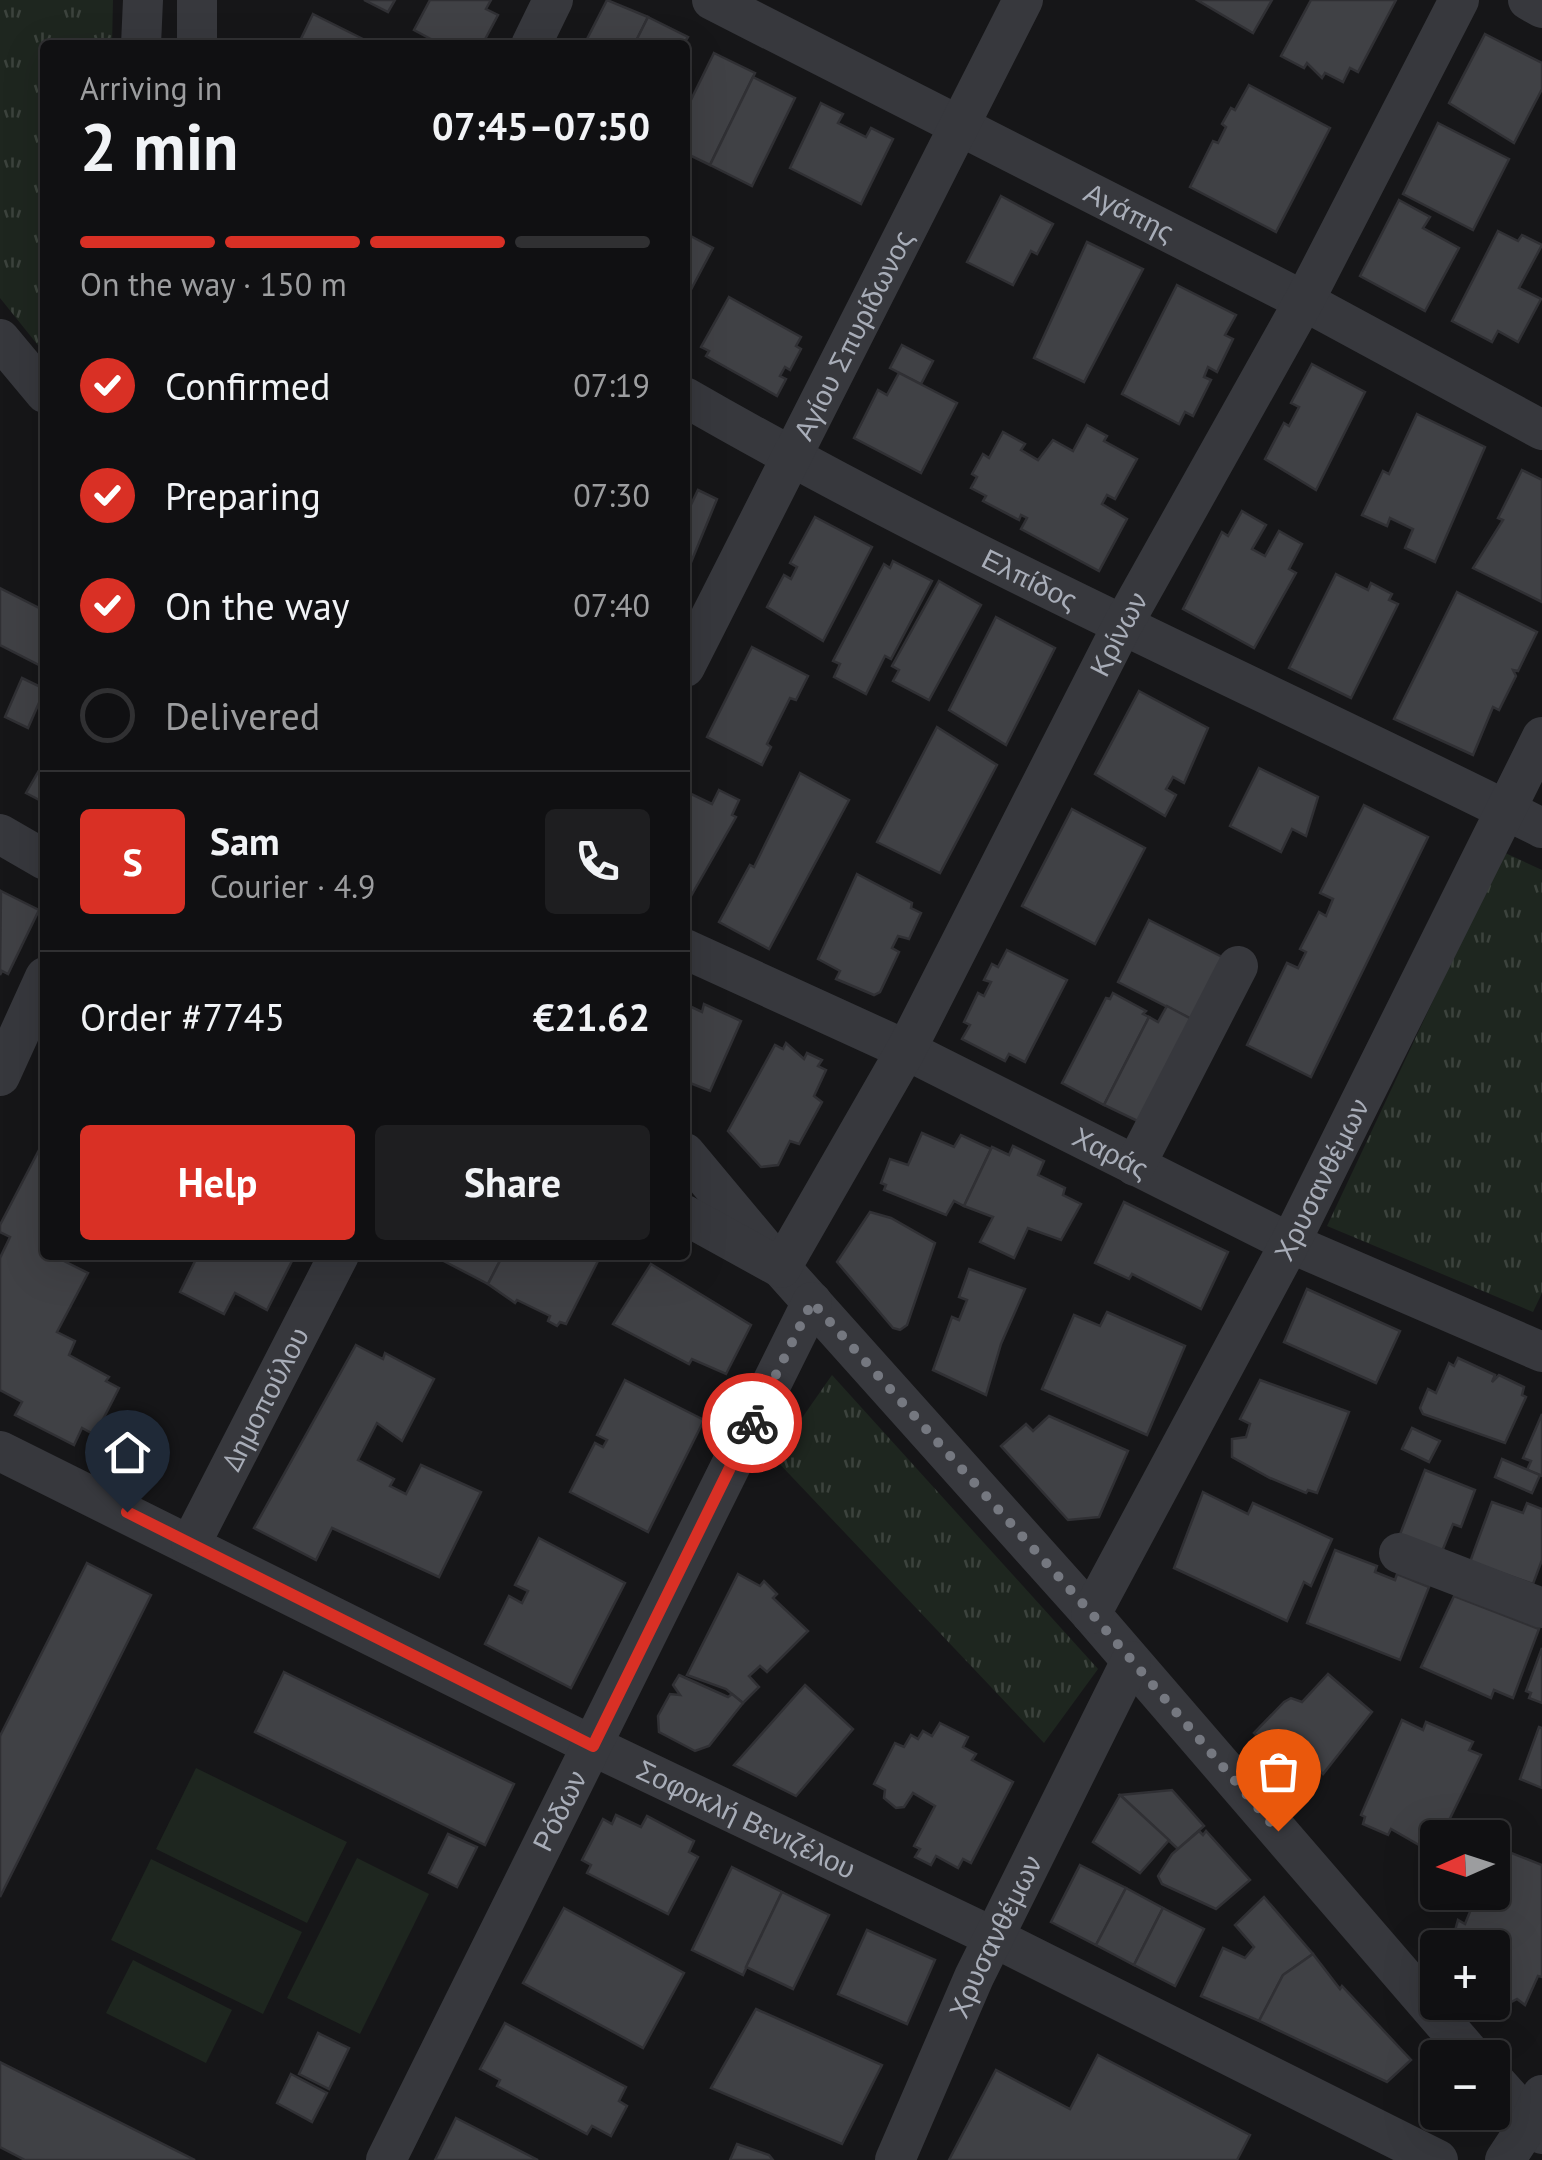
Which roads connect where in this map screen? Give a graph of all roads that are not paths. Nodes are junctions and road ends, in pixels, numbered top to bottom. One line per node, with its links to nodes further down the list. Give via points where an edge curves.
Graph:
1 (142, 0): 9 (street)
2 (197, 0): 10 (street)
3 (553, 0): 11 (street)
4 (712, 0): 12 (street, Αγάπης)
5 (1022, 0): 12 (street, Αγίου Σπυρίδωνος)
6 (1459, 0): 13 (street, Κρίνων)
7 (1528, 0): 8 (street)
8 (1542, 8)
9 (141, 40)
10 (197, 40)
11 (533, 40)
12 (959, 124): 13 (street, Αγάπης); 18 (street, Αγίου Σπυρίδωνος)
13 (1304, 302): 17 (street, Αγάπης); 19 (street, Κρίνων)
14 (0, 340): 15 (street)
15 (40, 387)
16 (690, 400): 18 (street, Ελπίδος)
17 (1542, 430)
18 (792, 459): 19 (street, Ελπίδος); 20 (street, Αγίου Σπυρίδωνος)
19 (1122, 626): 22 (street, Ελπίδος); 28 (street, Κρίνων)
20 (690, 657)
21 (1542, 737): 22 (street, Χρυσανθέμων)
22 (1524, 819): 33 (street, Χρυσανθέμων)
23 (0, 834): 24 (street)
24 (40, 857)
25 (690, 951): 28 (street, Χαράς)
26 (1238, 966): 31 (street)
27 (40, 988): 29 (street)
28 (906, 1050): 31 (street, Χαράς); 35 (street, Κρίνων)
29 (0, 1076)
30 (690, 1159): 35 (street)
31 (1135, 1166): 33 (street, Χαράς)
32 (690, 1218): 35 (street)
33 (1290, 1244): 37 (street, Χαράς); 42 (street, Χρυσανθέμων)
34 (336, 1260): 39 (street, Δημοπούλου)
35 (781, 1268): 36 (street)
36 (812, 1302): 42 (street); 44 (street, Ρόδων)
37 (1542, 1352)
38 (0, 1451): 39 (street, Σοφοκλή Βενιζέλου)
39 (191, 1544): 44 (street, Σοφοκλή Βενιζέλου)
40 (1399, 1553): 41 (street)
41 (1542, 1608)
42 (1092, 1614): 43 (street)
43 (1130, 1661): 45 (street, Χρυσανθέμων); 46 (street)
44 (593, 1746): 45 (street, Σοφοκλή Βενιζέλου); 49 (street, Ρόδων)
45 (993, 1937): 50 (street, Χρυσανθέμων); 51 (street, Σοφοκλή Βενιζέλου)
46 (1458, 2040)
47 (1510, 2093): 48 (street)
48 (1538, 2117): 52 (street)
49 (386, 2160)
50 (895, 2160)
51 (1438, 2160)
52 (1504, 2160)

